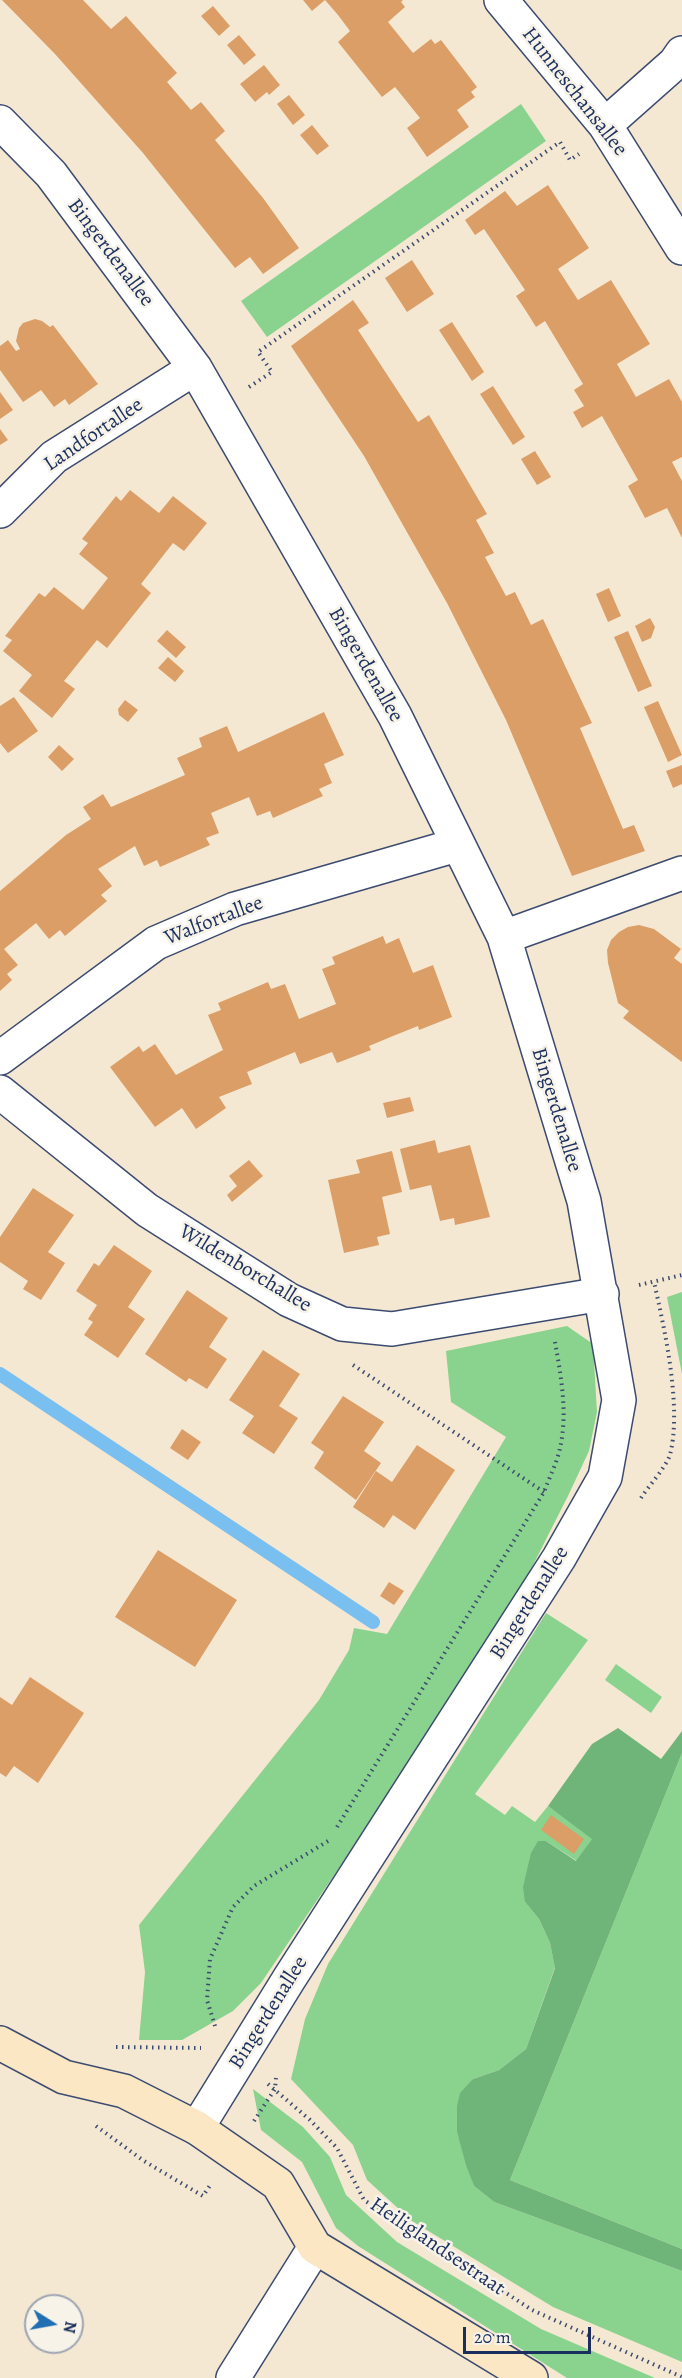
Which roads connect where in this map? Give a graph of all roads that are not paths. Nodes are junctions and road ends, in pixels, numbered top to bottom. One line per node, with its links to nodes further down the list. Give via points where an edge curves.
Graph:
1 (501, 0): 4 (street, Hunneschansallee)
2 (682, 53): 4 (street)
3 (0, 122): 6 (street, Bingerdenallee, via 51,174)
4 (607, 129): 5 (street, Hunneschansallee)
5 (682, 248)
6 (195, 368): 7 (street, Landfortallee, via 54,457); 8 (street, Bingerdenallee, via 395,716)
7 (0, 511)
8 (457, 845): 10 (street, Bingerdenallee); 11 (street, Walfortallee, via 235,909 156,943)
9 (682, 873): 10 (street)
10 (504, 938): 13 (street, Bingerdenallee, via 584,1201)
11 (0, 1058)
12 (0, 1092): 13 (street, Wildenborchallee, via 147,1210 289,1300 342,1324 392,1329)
13 (602, 1294): 15 (street, Bingerdenallee, via 619,1400 605,1477 559,1558)
14 (0, 2043): 15 (street, via 64,2077 124,2091)
15 (197, 2128): 16 (street, via 278,2184)
16 (315, 2247): 17 (street); 18 (street)
17 (233, 2378)
18 (531, 2378)

